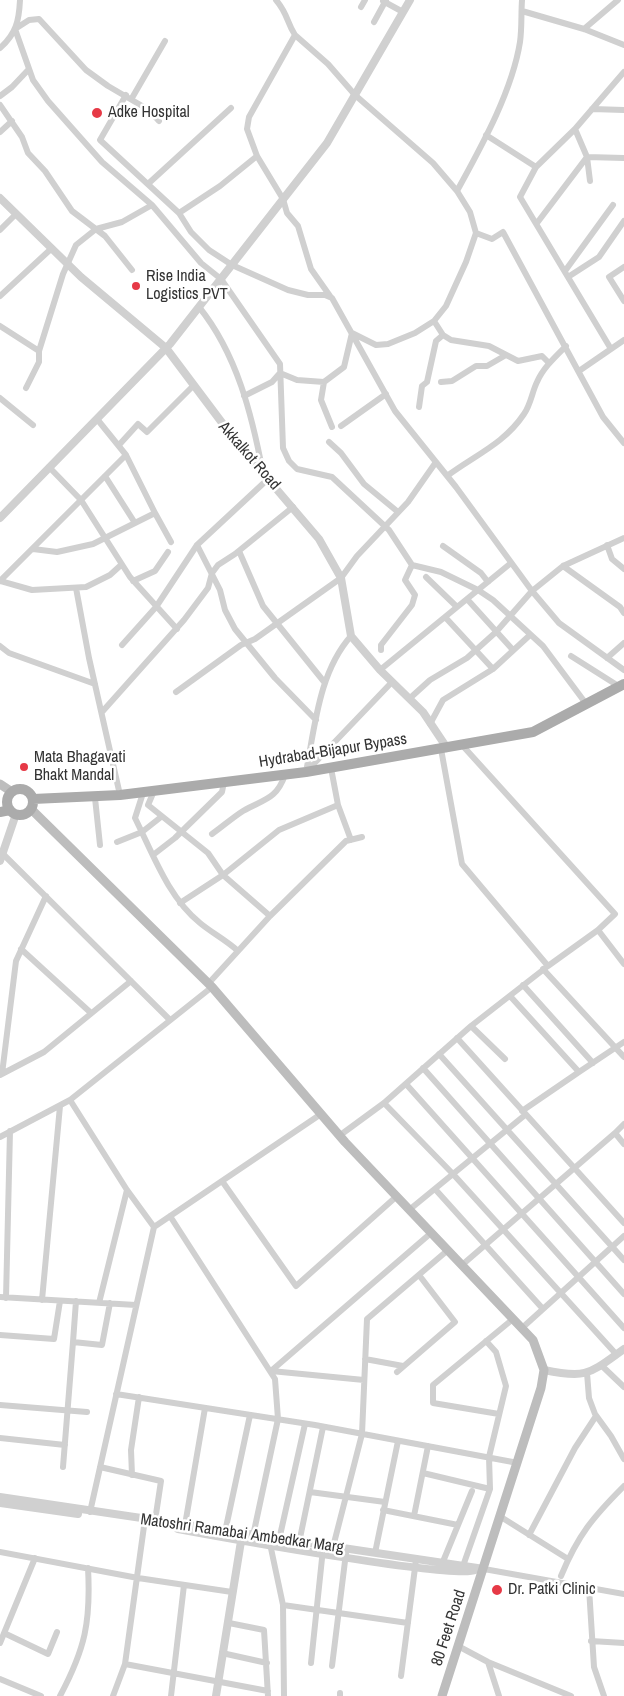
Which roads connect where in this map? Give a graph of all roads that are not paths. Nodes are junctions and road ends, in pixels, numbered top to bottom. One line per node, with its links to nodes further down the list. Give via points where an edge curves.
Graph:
1 (20, 0): 12 (street, via 19,21)
2 (276, 0): 14 (street, via 286,12)
3 (365, 0): 8 (street)
4 (410, 0): 10 (street)
5 (522, 0): 9 (street)
6 (618, 0): 13 (street)
7 (385, 1): 10 (street); 11 (street)
8 (361, 7)
9 (522, 11): 13 (street); 31 (street, via 520,44 507,88)
10 (403, 12): 20 (street)
11 (374, 22)
12 (15, 29): 17 (street, via 11,39); 18 (street); 22 (street, via 29,20 39,19 86,70)
13 (584, 29): 16 (street)
14 (295, 35): 20 (street, via 328,64); 32 (street, via 249,117 247,129)
15 (165, 41): 22 (street)
16 (624, 45)
17 (0, 48)
18 (29, 69): 21 (street); 41 (street, via 48,101 102,162)
19 (624, 72): 25 (street)
20 (355, 95): 38 (street, via 434,163); 40 (street, via 327,142)
21 (0, 96)
22 (129, 97): 28 (street); 37 (street, via 100,140)
23 (0, 105): 27 (street)
24 (231, 108): 37 (street)
25 (592, 109): 26 (street); 29 (street)
26 (624, 110)
27 (12, 121): 30 (street); 47 (street, via 28,153 68,205)
28 (159, 121)
29 (575, 128): 33 (street); 35 (street)
30 (0, 132)
31 (486, 135): 35 (street); 38 (street)
32 (257, 156): 40 (street); 43 (street, via 220,186)
33 (587, 157): 34 (street); 36 (street); 46 (street)
34 (624, 158)
35 (536, 167): 46 (street, via 520,198)
36 (590, 181)
37 (149, 183): 43 (street)
38 (457, 191): 49 (street, via 470,212)
39 (0, 198): 44 (street, Akkalkot Road)
40 (284, 199): 52 (street); 58 (street, via 287,213 298,226 312,269)
41 (152, 205): 47 (street, via 122,222); 56 (street, via 201,263)
42 (613, 205): 55 (street)
43 (179, 212): 52 (street, via 191,232 209,250)
44 (16, 214): 48 (street); 50 (street, Akkalkot Road)
45 (624, 221): 55 (street, via 599,256)
46 (536, 223): 55 (street)
47 (96, 229): 51 (street, via 76,245); 54 (street, via 106,236)
48 (0, 230)
49 (476, 233): 61 (street, via 446,306); 66 (street, via 492,239 503,232)
50 (52, 248): 51 (street, Akkalkot Road); 57 (street)
51 (67, 264): 67 (street, Akkalkot Road); 69 (street)
52 (232, 265): 56 (street); 58 (street, via 288,290)
53 (623, 268): 59 (street, via 608,277)
54 (132, 270)
55 (566, 274): 68 (street)
56 (221, 279): 60 (street); 73 (street, via 280,364)
57 (0, 296)
58 (332, 298): 63 (street)
59 (624, 301)
60 (199, 307): 67 (street); 79 (street, via 213,324)
61 (434, 321): 63 (street, via 388,344 376,345); 64 (street)
62 (0, 326): 69 (street)
63 (352, 333): 74 (street, via 344,367); 78 (street)
64 (442, 335): 70 (street, via 451,340 489,346); 81 (street, via 436,341)
65 (624, 340): 68 (street)
66 (566, 346): 71 (street); 72 (street)
67 (166, 348): 76 (street, Akkalkot Road); 82 (street)
68 (611, 349): 72 (street)
69 (39, 351): 77 (street, via 39,362)
70 (506, 355): 71 (street, via 518,361 542,356); 75 (street, via 487,366 476,366 452,381)
71 (549, 363): 94 (street, via 537,380 524,414 512,428 486,452)
72 (579, 371): 87 (street, via 603,417)
73 (280, 373): 74 (street, via 297,380); 79 (street, via 272,382); 101 (street, via 283,448 289,461 297,470 332,477)
74 (324, 382): 85 (street, via 321,400)
75 (441, 382)
76 (193, 386): 88 (street, via 147,432 138,424); 93 (street, Akkalkot Road)
77 (26, 388)
78 (386, 394): 84 (street); 90 (street, via 394,411)
79 (244, 396): 93 (street)
80 (0, 398): 83 (street)
81 (419, 407)
82 (97, 419): 88 (street); 91 (street)
83 (33, 425)
84 (341, 426)
85 (332, 427)
86 (330, 442): 97 (street, via 364,484)
87 (624, 443)
88 (119, 445): 89 (street)
89 (126, 455): 92 (street); 98 (street)
90 (436, 462): 94 (street); 97 (street)
91 (49, 467): 95 (street); 99 (street)
92 (104, 476): 95 (street); 100 (street)
93 (266, 476): 96 (street, Akkalkot Road); 105 (street)
94 (447, 476): 111 (street)
95 (81, 500): 103 (street); 108 (street)
96 (293, 507): 109 (street); 118 (street, Akkalkot Road, via 319,539)
97 (398, 512): 101 (street)
98 (155, 513): 100 (street); 104 (street)
99 (0, 518)
100 (135, 523): 103 (street)
101 (384, 525): 113 (street); 118 (street)
102 (624, 538): 106 (street)
103 (104, 539): 108 (street, via 57,552); 112 (street)
104 (170, 542)
105 (197, 545): 116 (street); 126 (street)
106 (608, 545): 114 (street); 115 (street, via 612,558)
107 (443, 546): 121 (street, via 481,572)
108 (33, 549): 119 (street)
109 (239, 551): 116 (street); 131 (street, via 263,606)
110 (168, 552): 120 (street, via 155,571)
111 (511, 563): 121 (street); 124 (street)
112 (121, 565): 120 (street); 122 (street, via 86,587)
113 (412, 565): 123 (street, via 441,572); 140 (street, via 405,580 415,594 412,605 381,645)
114 (563, 566): 124 (street); 128 (street)
115 (624, 569)
116 (212, 573): 132 (street, via 208,588); 136 (street, via 225,610)
117 (426, 576): 127 (street)
118 (341, 578): 131 (street); 135 (street, Akkalkot Road)
119 (0, 581): 122 (street, via 32,590)
120 (133, 581): 126 (street)
121 (488, 582): 123 (street)
122 (76, 588): 150 (street)
123 (478, 590): 125 (street); 129 (street)
124 (532, 591): 129 (street); 144 (street, via 559,624)
125 (467, 599): 127 (street); 133 (street)
126 (156, 606): 132 (street); 138 (street)
127 (456, 608): 130 (street)
128 (624, 613)
129 (508, 616): 133 (street); 134 (street)
130 (445, 617): 141 (street); 146 (street)
131 (276, 623): 136 (street); 149 (street)
132 (177, 629): 155 (street)
133 (496, 632): 141 (street); 142 (street)
134 (530, 634): 142 (street); 154 (street, via 552,656)
135 (351, 636): 146 (street); 149 (street, via 339,649)
136 (246, 642): 152 (street); 156 (street)
137 (624, 644): 144 (street)
138 (122, 645)
139 (0, 646): 150 (street, via 9,653)
140 (381, 650)
141 (476, 650): 145 (street); 153 (street, via 430,680)
142 (513, 650): 145 (street)
143 (571, 656): 151 (street)
144 (607, 658): 147 (street)
145 (493, 669): 157 (street, via 443,700)
146 (380, 670): 148 (street)
147 (624, 670)
148 (392, 682): 153 (street); 161 (street)
149 (325, 683): 156 (street)
150 (95, 684): 155 (street)
151 (622, 685): 154 (main road, Hydrabad-Bijapur Bypass)
152 (176, 692)
153 (409, 699): 157 (street)
154 (587, 705): 158 (main road, Hydrabad-Bijapur Bypass, via 533,732)
155 (102, 712): 167 (street)
156 (316, 720): 161 (street)
157 (430, 724): 159 (street)
158 (462, 745): 159 (main road, Hydrabad-Bijapur Bypass); 186 (street, via 615,914)
159 (444, 749): 160 (main road, Hydrabad-Bijapur Bypass); 190 (street, via 462,864)
160 (331, 768): 161 (main road, Hydrabad-Bijapur Bypass); 170 (street)
161 (306, 772): 162 (main road, Hydrabad-Bijapur Bypass)
162 (285, 775): 163 (main road, Hydrabad-Bijapur Bypass); 175 (street, via 274,795 238,814)
163 (224, 782): 166 (main road, Hydrabad-Bijapur Bypass); 174 (street, via 222,792)
164 (0, 784): 165 (main road)
165 (12, 792): 169 (main road, via 24,790); 171 (main road)
166 (149, 792): 167 (main road, Hydrabad-Bijapur Bypass); 172 (street, via 148,805); 173 (street, via 135,818)
167 (120, 796): 168 (main road, Hydrabad-Bijapur Bypass)
168 (94, 798): 169 (main road, Hydrabad-Bijapur Bypass); 179 (street)
169 (32, 804): 171 (main road, via 25,814); 192 (main road)
170 (338, 805): 177 (street); 182 (street, via 279,830)
171 (7, 808): 181 (street)
172 (161, 817): 173 (street); 174 (street)
173 (142, 832): 178 (street); 180 (street)
174 (181, 833): 180 (street); 182 (street, via 208,853)
175 (212, 834)
176 (362, 837): 177 (street)
177 (351, 840): 185 (street, via 346,841)
178 (117, 842)
179 (100, 845)
180 (153, 855): 184 (street)
181 (2, 858): 183 (street)
182 (223, 874): 184 (street); 185 (street)
183 (46, 896): 187 (street); 191 (street)
184 (180, 903): 188 (street, via 200,924)
185 (270, 916): 188 (street)
186 (598, 930): 189 (street); 190 (street)
187 (21, 949): 195 (street); 207 (street, via 16,961)
188 (238, 951): 192 (street)
189 (624, 964)
190 (545, 967): 193 (street); 200 (street)
191 (131, 981): 195 (street); 196 (street)
192 (210, 985): 196 (street); 213 (main road)
193 (523, 985): 194 (street); 204 (street)
194 (510, 996): 197 (street); 206 (street)
195 (91, 1013): 207 (street, via 44,1052)
196 (170, 1020): 209 (street)
197 (471, 1026): 198 (street); 203 (street)
198 (457, 1038): 201 (street); 212 (street)
199 (624, 1042): 200 (street)
200 (616, 1047): 202 (street); 204 (street)
201 (439, 1054): 205 (street); 215 (street)
202 (624, 1057)
203 (505, 1059)
204 (593, 1063): 206 (street)
205 (423, 1068): 208 (street); 220 (street)
206 (579, 1072): 212 (street)
207 (1, 1075)
208 (406, 1084): 210 (street); 222 (street)
209 (70, 1100): 211 (street); 228 (street)
210 (384, 1103): 218 (street); 224 (street)
211 (60, 1106): 216 (street); 250 (street)
212 (523, 1113): 215 (street); 223 (street)
213 (321, 1114): 218 (main road); 225 (street)
214 (624, 1124): 217 (street)
215 (507, 1130): 220 (street); 226 (street)
216 (10, 1132): 219 (street); 249 (street)
217 (615, 1133): 221 (street); 223 (street)
218 (339, 1136): 229 (main road)
219 (0, 1137)
220 (490, 1144): 222 (street); 230 (street)
221 (624, 1144)
222 (472, 1158): 224 (street); 232 (street)
223 (574, 1168): 226 (street); 234 (street)
224 (453, 1174): 227 (street); 236 (street)
225 (222, 1181): 229 (street, via 296,1286); 233 (street)
226 (556, 1184): 230 (street); 240 (street)
227 (435, 1189): 231 (street); 239 (street)
228 (127, 1190): 235 (street); 253 (street)
229 (396, 1196): 231 (main road)
230 (539, 1198): 232 (street); 243 (street)
231 (409, 1210): 237 (main road)
232 (520, 1214): 236 (street); 246 (street)
233 (170, 1216): 235 (street); 269 (street)
234 (624, 1223)
235 (154, 1227): 255 (street)
236 (503, 1230): 239 (street); 247 (street)
237 (431, 1233): 241 (main road); 269 (street)
238 (624, 1236): 240 (street)
239 (486, 1244): 244 (street); 256 (street)
240 (612, 1247): 242 (street); 243 (street)
241 (448, 1250): 244 (main road); 245 (street)
242 (624, 1260)
243 (595, 1262): 246 (street); 248 (street)
244 (462, 1265): 257 (main road)
245 (419, 1275): 265 (street, via 367,1319); 267 (street, via 456,1322)
246 (578, 1277): 247 (street); 259 (street)
247 (560, 1293): 256 (street); 264 (street)
248 (624, 1294)
249 (3, 1298): 250 (street)
250 (42, 1300): 251 (street)
251 (60, 1301): 252 (street); 260 (street, via 54,1339)
252 (76, 1302): 253 (street); 262 (street)
253 (99, 1303): 254 (street)
254 (110, 1303): 255 (street); 262 (street, via 102,1346)
255 (136, 1305): 274 (street)
256 (543, 1309): 258 (street)
257 (512, 1319): 258 (main road); 261 (street)
258 (522, 1328): 268 (main road, via 533,1340)
259 (624, 1328)
260 (0, 1335)
261 (486, 1341): 280 (street, via 496,1352 506,1386); 280 (street, via 433,1385 433,1403)
262 (73, 1342): 278 (street)
263 (624, 1349): 264 (street)
264 (616, 1354): 266 (street)
265 (365, 1359): 267 (street); 272 (street)
266 (601, 1365): 271 (street); 273 (street)
267 (403, 1366): 270 (street)
268 (544, 1370): 271 (street, via 573,1376); 293 (main road, 80 Feet Road)
269 (271, 1371): 272 (street); 283 (street, via 275,1379)
270 (397, 1372)
271 (587, 1373): 282 (street, via 589,1398)
272 (364, 1380): 286 (street)
273 (624, 1387)
274 (116, 1394): 275 (street); 295 (street)
275 (139, 1397): 277 (street); 297 (street, via 131,1450)
276 (0, 1405): 278 (street)
277 (205, 1408): 281 (street); 312 (street)
278 (68, 1411): 279 (street); 289 (street)
279 (87, 1412)
280 (499, 1414): 291 (street)
281 (250, 1415): 283 (street); 314 (street)
282 (596, 1416): 292 (street); 316 (street, via 575,1448)
283 (278, 1419): 284 (street); 315 (street)
284 (305, 1424): 285 (street); 318 (street)
285 (323, 1427): 286 (street); 301 (street)
286 (362, 1434): 288 (street); 303 (street)
287 (0, 1438): 289 (street)
288 (398, 1440): 290 (street); 304 (street)
289 (65, 1445): 294 (street)
290 (428, 1446): 291 (street); 296 (street)
291 (489, 1457): 293 (street); 299 (street)
292 (624, 1459)
293 (518, 1463): 309 (main road, 80 Feet Road)
294 (63, 1467)
295 (100, 1467): 297 (street); 307 (street)
296 (423, 1473): 299 (street); 308 (street)
297 (132, 1475): 310 (street, via 161,1481)
298 (624, 1486): 327 (street, via 596,1514 578,1538)
299 (490, 1489): 330 (street)
300 (472, 1491): 313 (street)
301 (310, 1492): 303 (street); 320 (street)
302 (0, 1497): 307 (street, Matoshri Ramabai Ambedkar Marg)
303 (346, 1497): 304 (street); 321 (street)
304 (385, 1502): 306 (street)
305 (0, 1503): 311 (street)
306 (383, 1510): 308 (street); 325 (street)
307 (90, 1512): 311 (street, Matoshri Ramabai Ambedkar Marg)
308 (414, 1516): 313 (street)
309 (501, 1517): 316 (street); 332 (main road, 80 Feet Road)
310 (155, 1521): 311 (street, Matoshri Ramabai Ambedkar Marg); 312 (street, Matoshri Ramabai Ambedkar Marg)
311 (145, 1522): 317 (street); 334 (street)
312 (185, 1525): 314 (street, Matoshri Ramabai Ambedkar Marg)
313 (458, 1525): 329 (street)
314 (225, 1532): 317 (street, Matoshri Ramabai Ambedkar Marg)
315 (253, 1536): 317 (street, Matoshri Ramabai Ambedkar Marg); 319 (street, Matoshri Ramabai Ambedkar Marg)
316 (530, 1536): 327 (street)
317 (242, 1537): 319 (street); 337 (street)
318 (279, 1540): 319 (street, Matoshri Ramabai Ambedkar Marg); 320 (street, Matoshri Ramabai Ambedkar Marg)
319 (270, 1542): 322 (street); 339 (street)
320 (298, 1543): 322 (street, Matoshri Ramabai Ambedkar Marg)
321 (333, 1547): 322 (street, Matoshri Ramabai Ambedkar Marg); 324 (street, Matoshri Ramabai Ambedkar Marg)
322 (323, 1549): 324 (street); 340 (street)
323 (0, 1552): 326 (street)
324 (346, 1553): 325 (street, Matoshri Ramabai Ambedkar Marg); 328 (street); 341 (street)
325 (375, 1553): 328 (street, Matoshri Ramabai Ambedkar Marg)
326 (35, 1558): 331 (street); 345 (street)
327 (568, 1559): 333 (street)
328 (416, 1564): 329 (street, Matoshri Ramabai Ambedkar Marg); 332 (street, via 472,1572); 343 (street)
329 (442, 1564): 330 (street, Matoshri Ramabai Ambedkar Marg)
330 (463, 1566): 332 (street, Matoshri Ramabai Ambedkar Marg)
331 (88, 1568): 334 (street); 362 (street, via 90,1605 85,1636 77,1663)
332 (480, 1569): 336 (street); 349 (main road, 80 Feet Road)
333 (561, 1576)
334 (138, 1578): 335 (street); 353 (street)
335 (184, 1585): 337 (street); 356 (street)
336 (589, 1588): 338 (street); 346 (street)
337 (232, 1592): 342 (street)
338 (624, 1594)
339 (282, 1605): 340 (street); 366 (street)
340 (316, 1610): 341 (street); 354 (street)
341 (338, 1613): 343 (street); 355 (street)
342 (229, 1623): 350 (street); 352 (street, via 264,1630)
343 (408, 1623): 357 (street)
344 (57, 1632): 345 (street, via 48,1654)
345 (4, 1633): 347 (street)
346 (591, 1641): 348 (street); 370 (street, via 594,1667)
347 (0, 1643)
348 (624, 1643)
349 (458, 1646): 351 (street); 367 (main road, 80 Feet Road)
350 (222, 1653): 352 (street); 359 (street)
351 (488, 1662): 368 (street); 369 (street)
352 (267, 1663): 360 (street)
353 (125, 1664): 356 (street); 363 (street)
354 (311, 1664)
355 (332, 1666)
356 (174, 1674): 359 (street); 364 (street)
357 (401, 1676)
358 (0, 1679): 361 (street)
359 (218, 1682): 360 (street); 365 (street)
360 (268, 1693)
361 (41, 1696)
362 (60, 1696)
363 (113, 1696)
364 (170, 1696)
365 (216, 1696)
366 (284, 1696)
367 (442, 1696)
368 (499, 1696)
369 (571, 1696)
370 (604, 1696)

